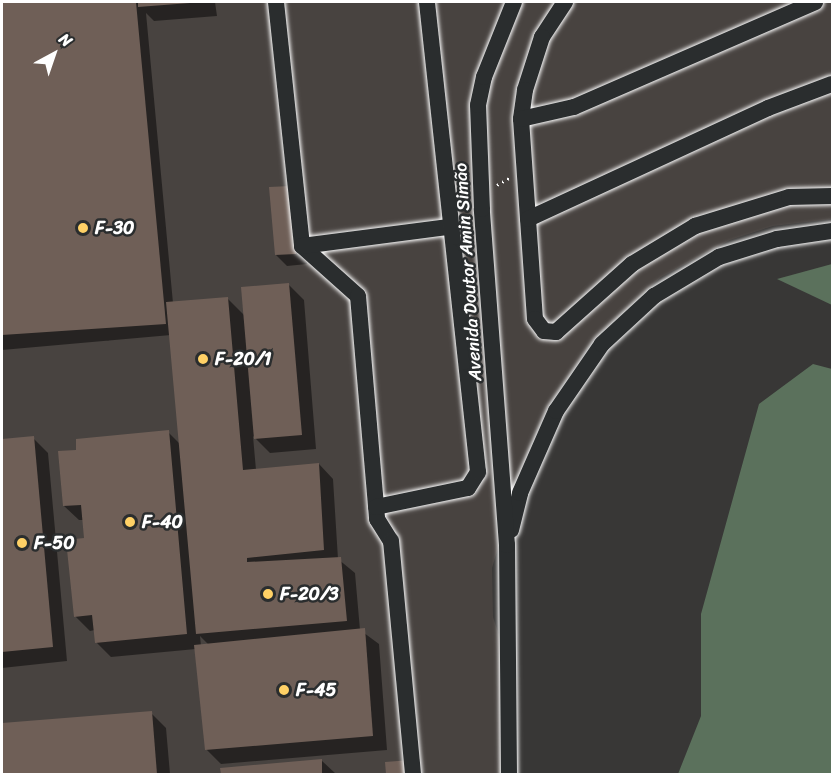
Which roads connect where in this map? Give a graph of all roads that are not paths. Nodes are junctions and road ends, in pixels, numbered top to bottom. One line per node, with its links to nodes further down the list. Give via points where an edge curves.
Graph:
1 (276, 2): 12 (street)
2 (428, 2): 10 (street, via 440,96)
3 (514, 2): 14 (street, Avenida Doutor Amin Simão, via 491,57 478,105 482,220)
4 (565, 2): 7 (street, via 542,37 525,90)
5 (815, 2): 7 (street, via 574,107)
6 (832, 84): 9 (street, via 768,108)
7 (521, 119): 9 (street)
8 (832, 196): 9 (street, via 789,197 695,226 632,264 556,332 544,331 535,319)
9 (528, 219)
10 (449, 227): 12 (street); 13 (street, via 478,471 468,488)
11 (832, 231): 14 (street, Avenida Doutor Amin Simão, via 777,239 718,257 654,296 602,344 556,411 520,494)
12 (302, 246): 13 (street, via 358,297)
13 (376, 507): 15 (street, via 377,519 391,541)
14 (507, 545): 16 (street, Avenida Doutor Amin Simão)
15 (413, 774)
16 (509, 774)

